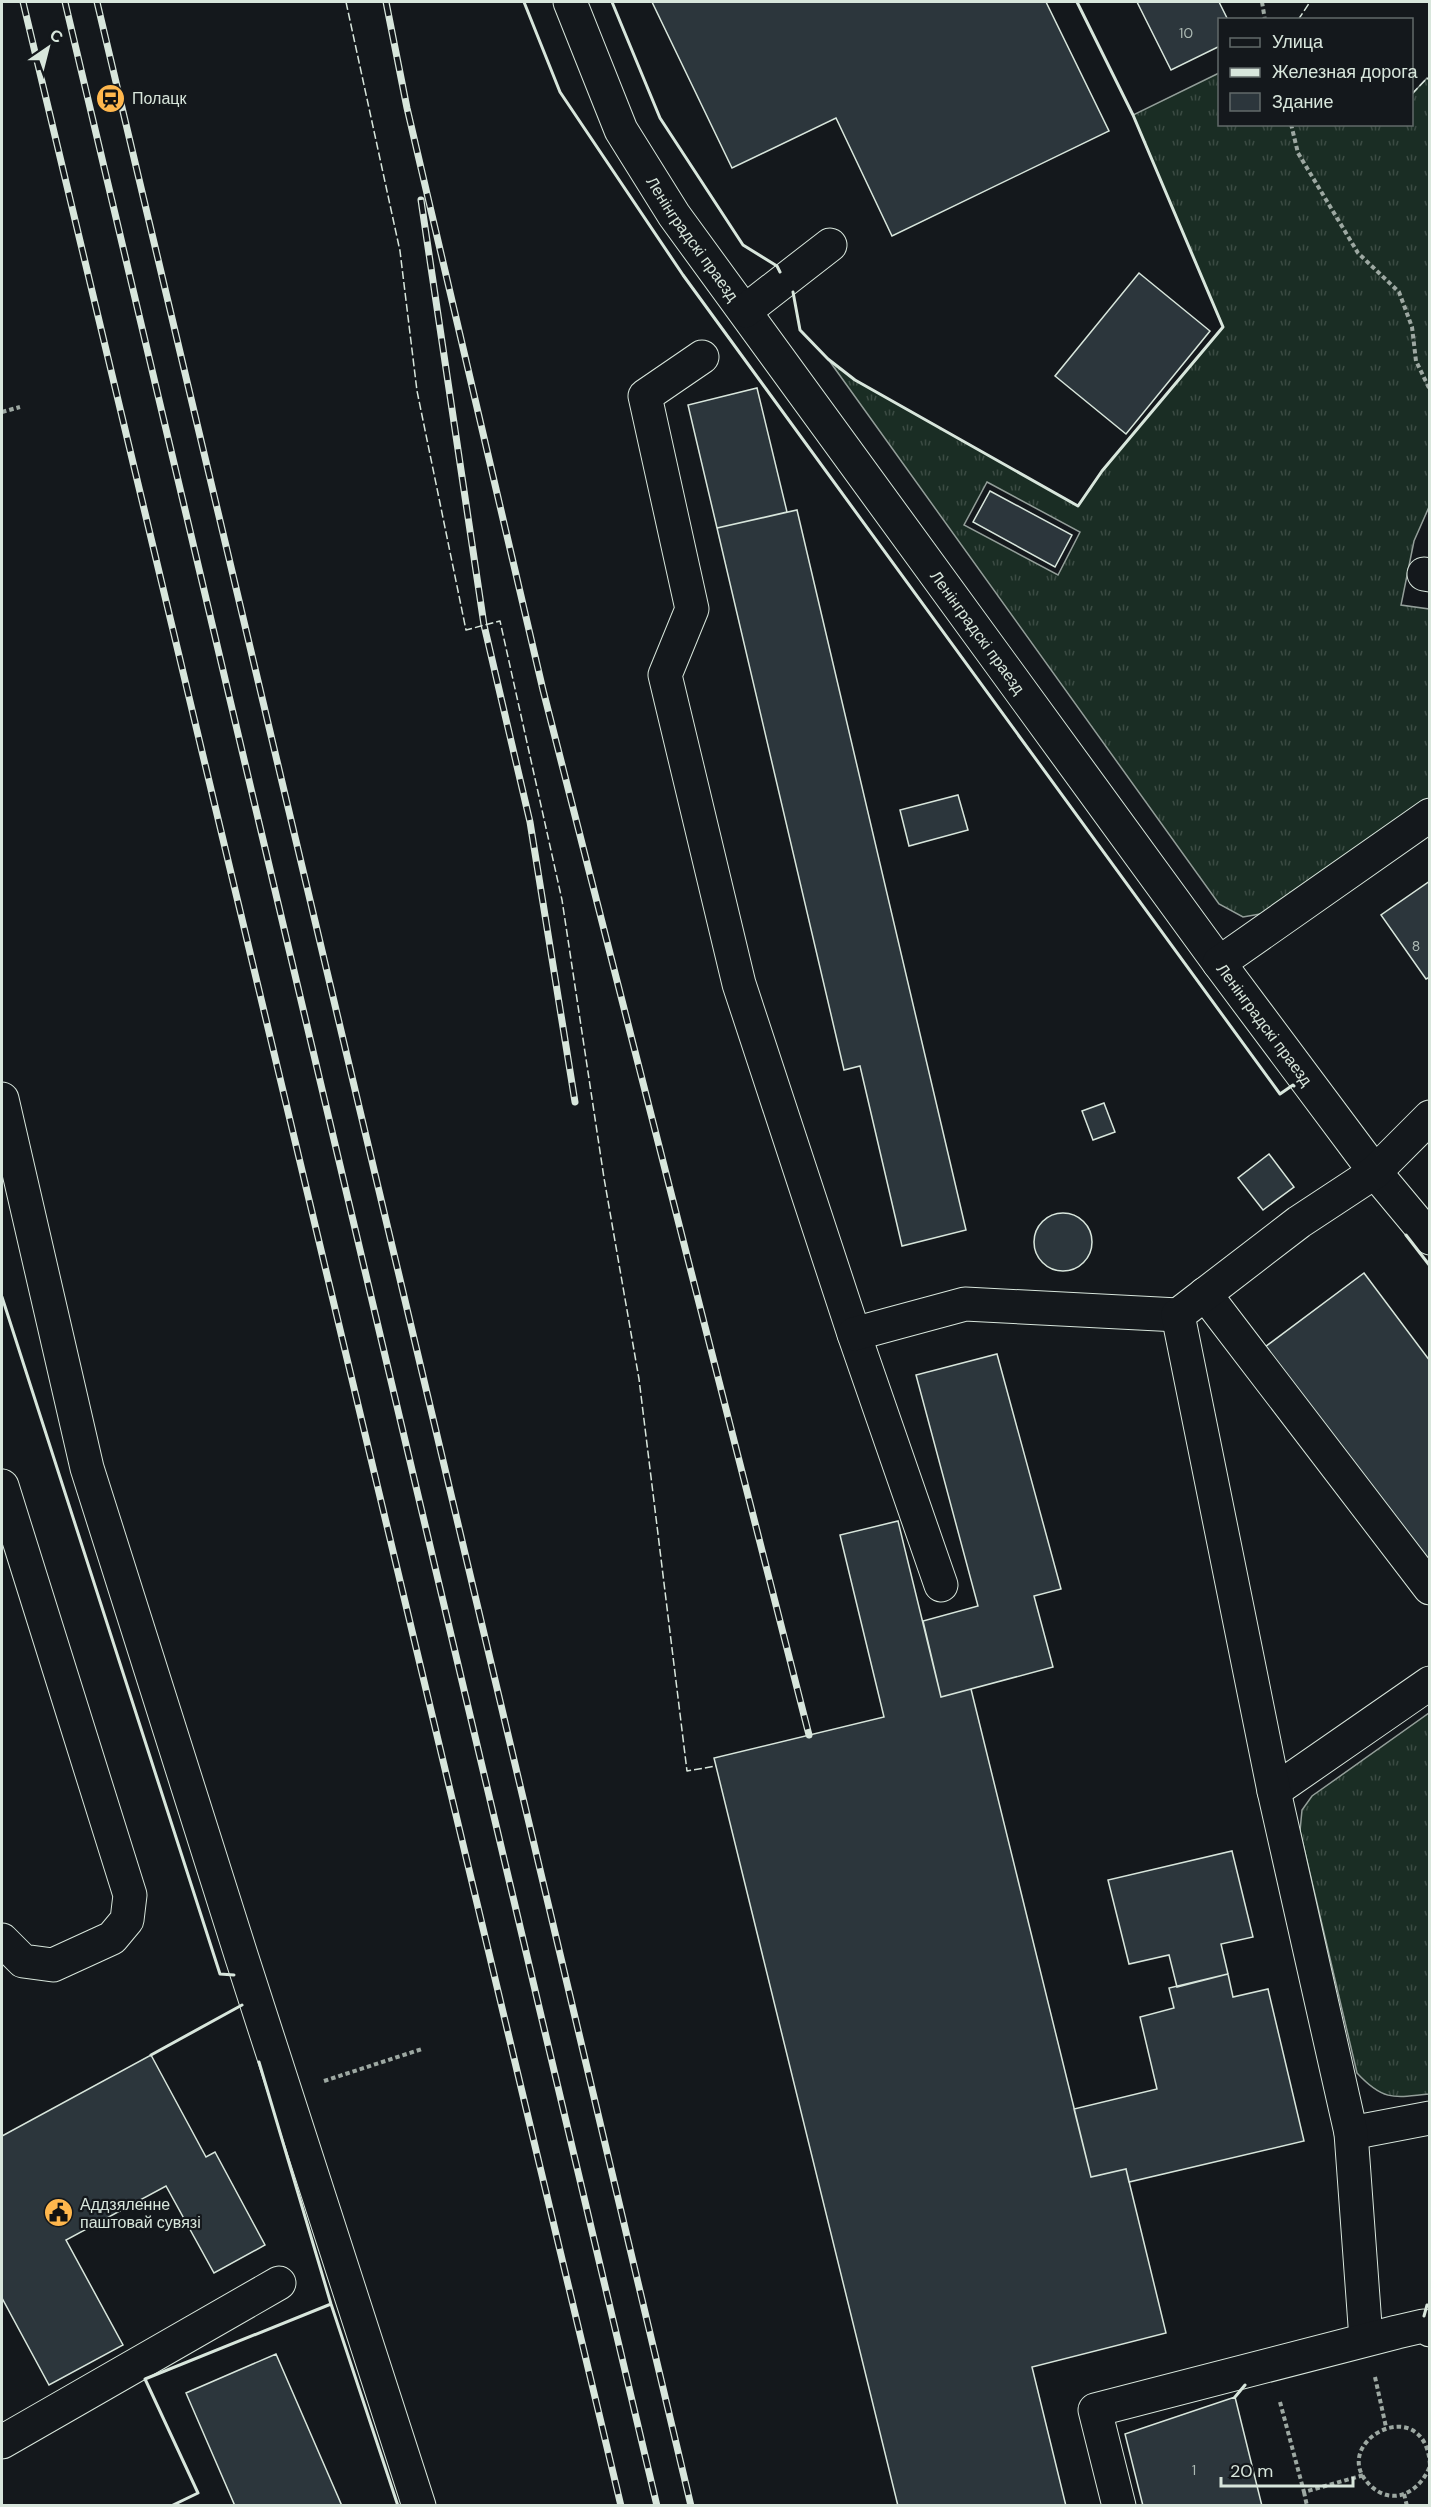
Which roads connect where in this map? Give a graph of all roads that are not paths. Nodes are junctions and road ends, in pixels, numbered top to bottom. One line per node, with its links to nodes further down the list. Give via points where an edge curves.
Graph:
1 (570, 2): 3 (street, Ленінградскі праезд, via 621,130 674,215)
2 (830, 245): 3 (street)
3 (745, 311): 6 (street, Ленінградскі праезд)
4 (702, 357): 13 (street, via 645,396 692,609 665,675 739,984)
5 (1430, 815): 6 (street)
6 (1219, 963): 9 (street, Ленінградскі праезд)
7 (2, 1099): 26 (street, via 87,1468)
8 (1430, 1117): 9 (street)
9 (1375, 1172): 10 (street, Ленінградскі праезд); 11 (street, via 1299,1222)
10 (1430, 1238)
11 (1205, 1294): 12 (street); 16 (street)
12 (1178, 1315): 13 (street, via 965,1304); 18 (street)
13 (854, 1334): 15 (street)
14 (2, 1486): 19 (street, via 130,1895 127,1920 112,1938 53,1965 23,1961)
15 (941, 1585)
16 (1430, 1588)
17 (1430, 1683): 18 (street)
18 (1274, 1791): 21 (street)
19 (2, 1940)
20 (1430, 2118): 21 (street)
21 (1351, 2133): 24 (street)
22 (279, 2283): 25 (street)
23 (1430, 2330): 24 (street, via 1423,2326)
24 (1366, 2340): 27 (street, via 1095,2410)
25 (2, 2442)
26 (419, 2505)
27 (1119, 2505)

